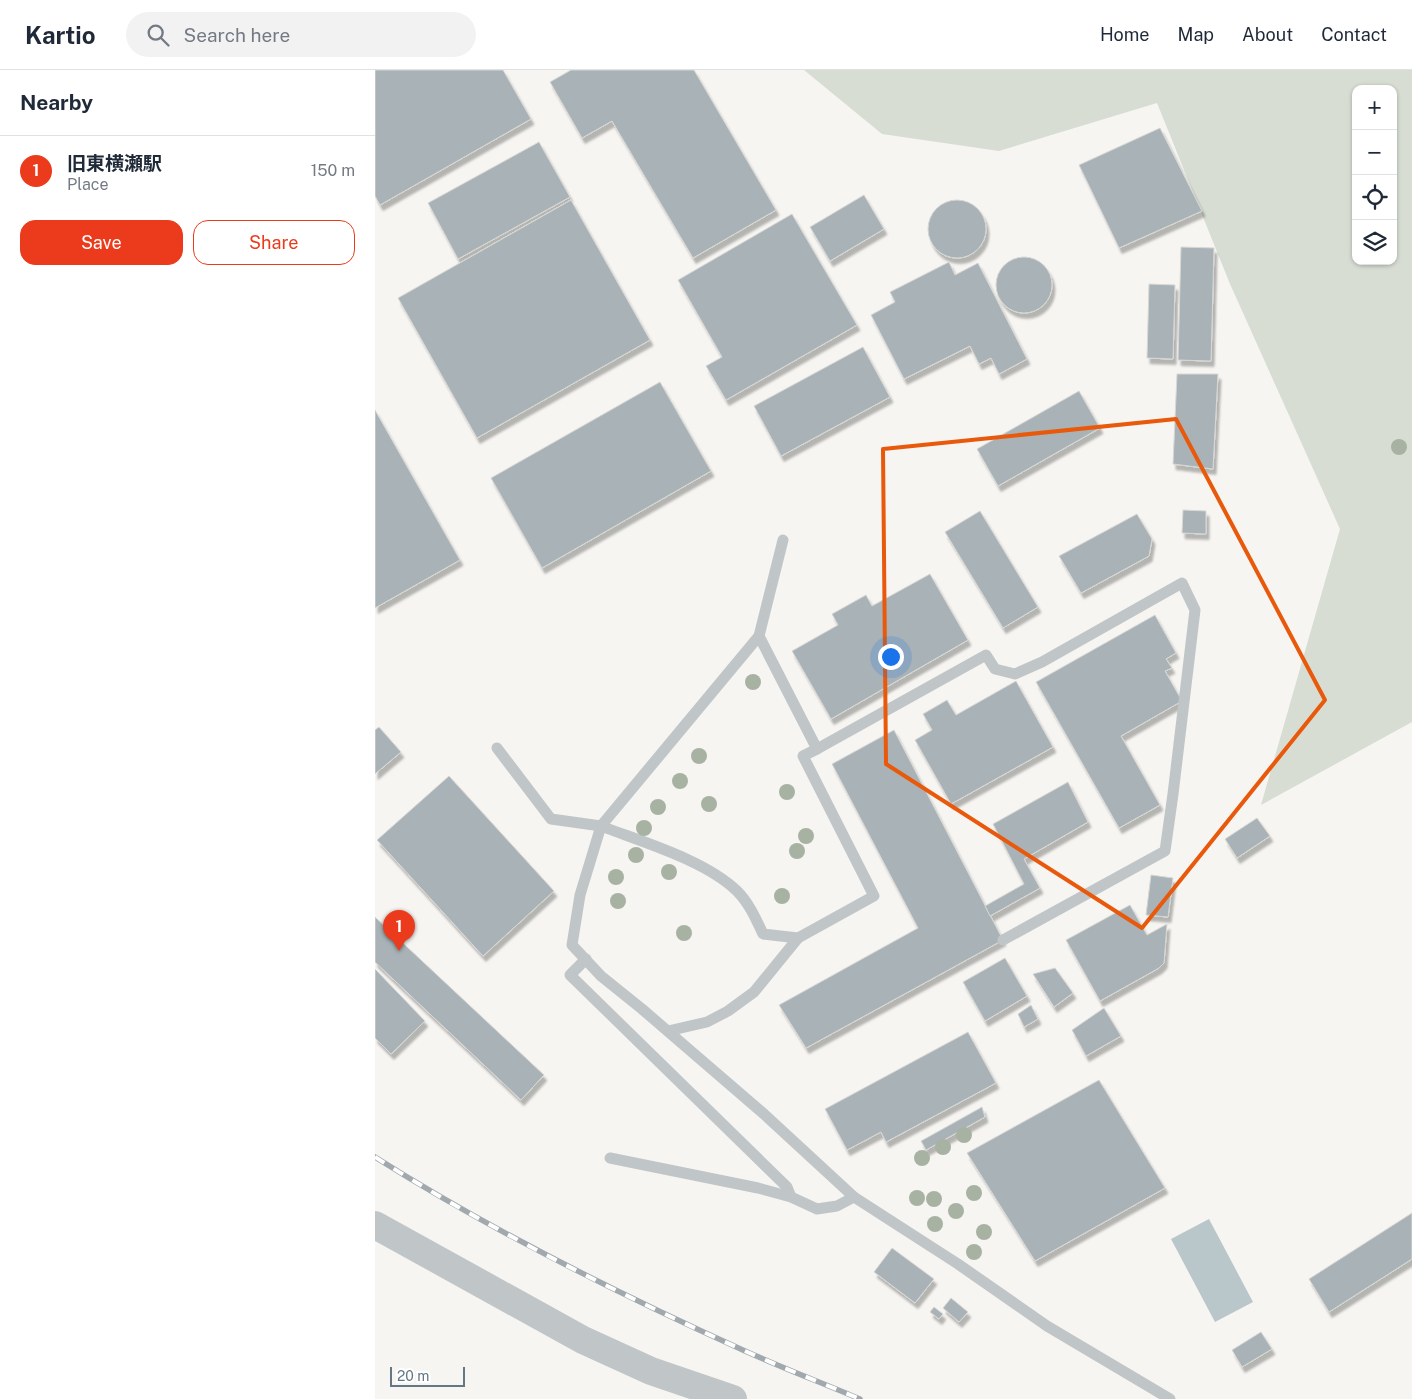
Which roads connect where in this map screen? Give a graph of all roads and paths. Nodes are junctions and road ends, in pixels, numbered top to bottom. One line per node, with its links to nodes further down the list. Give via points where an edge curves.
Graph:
1 (783, 540): 2 (lane)
2 (759, 636): 4 (lane); 5 (lane)
3 (497, 748): 5 (lane, via 551,819)
4 (817, 749): 6 (lane, via 803,756 874,896); 7 (lane, via 986,655 995,669 1015,674 1182,583 1195,610 1165,852)
5 (601, 826): 6 (lane, via 713,873 737,891 763,934); 8 (lane, via 580,895 572,945)
6 (798, 938): 9 (lane, via 754,992 728,1011 707,1022)
7 (1003, 940)
8 (586, 959): 9 (lane, via 601,976); 11 (lane, via 570,975 787,1187)
9 (668, 1031): 12 (lane)
10 (610, 1158): 11 (lane)
11 (791, 1196): 12 (lane, via 817,1209 837,1206)
12 (854, 1197): 15 (lane, via 1047,1326)
13 (375, 1225): 14 (street, via 583,1340 651,1371)
14 (733, 1399)
15 (1170, 1399)

